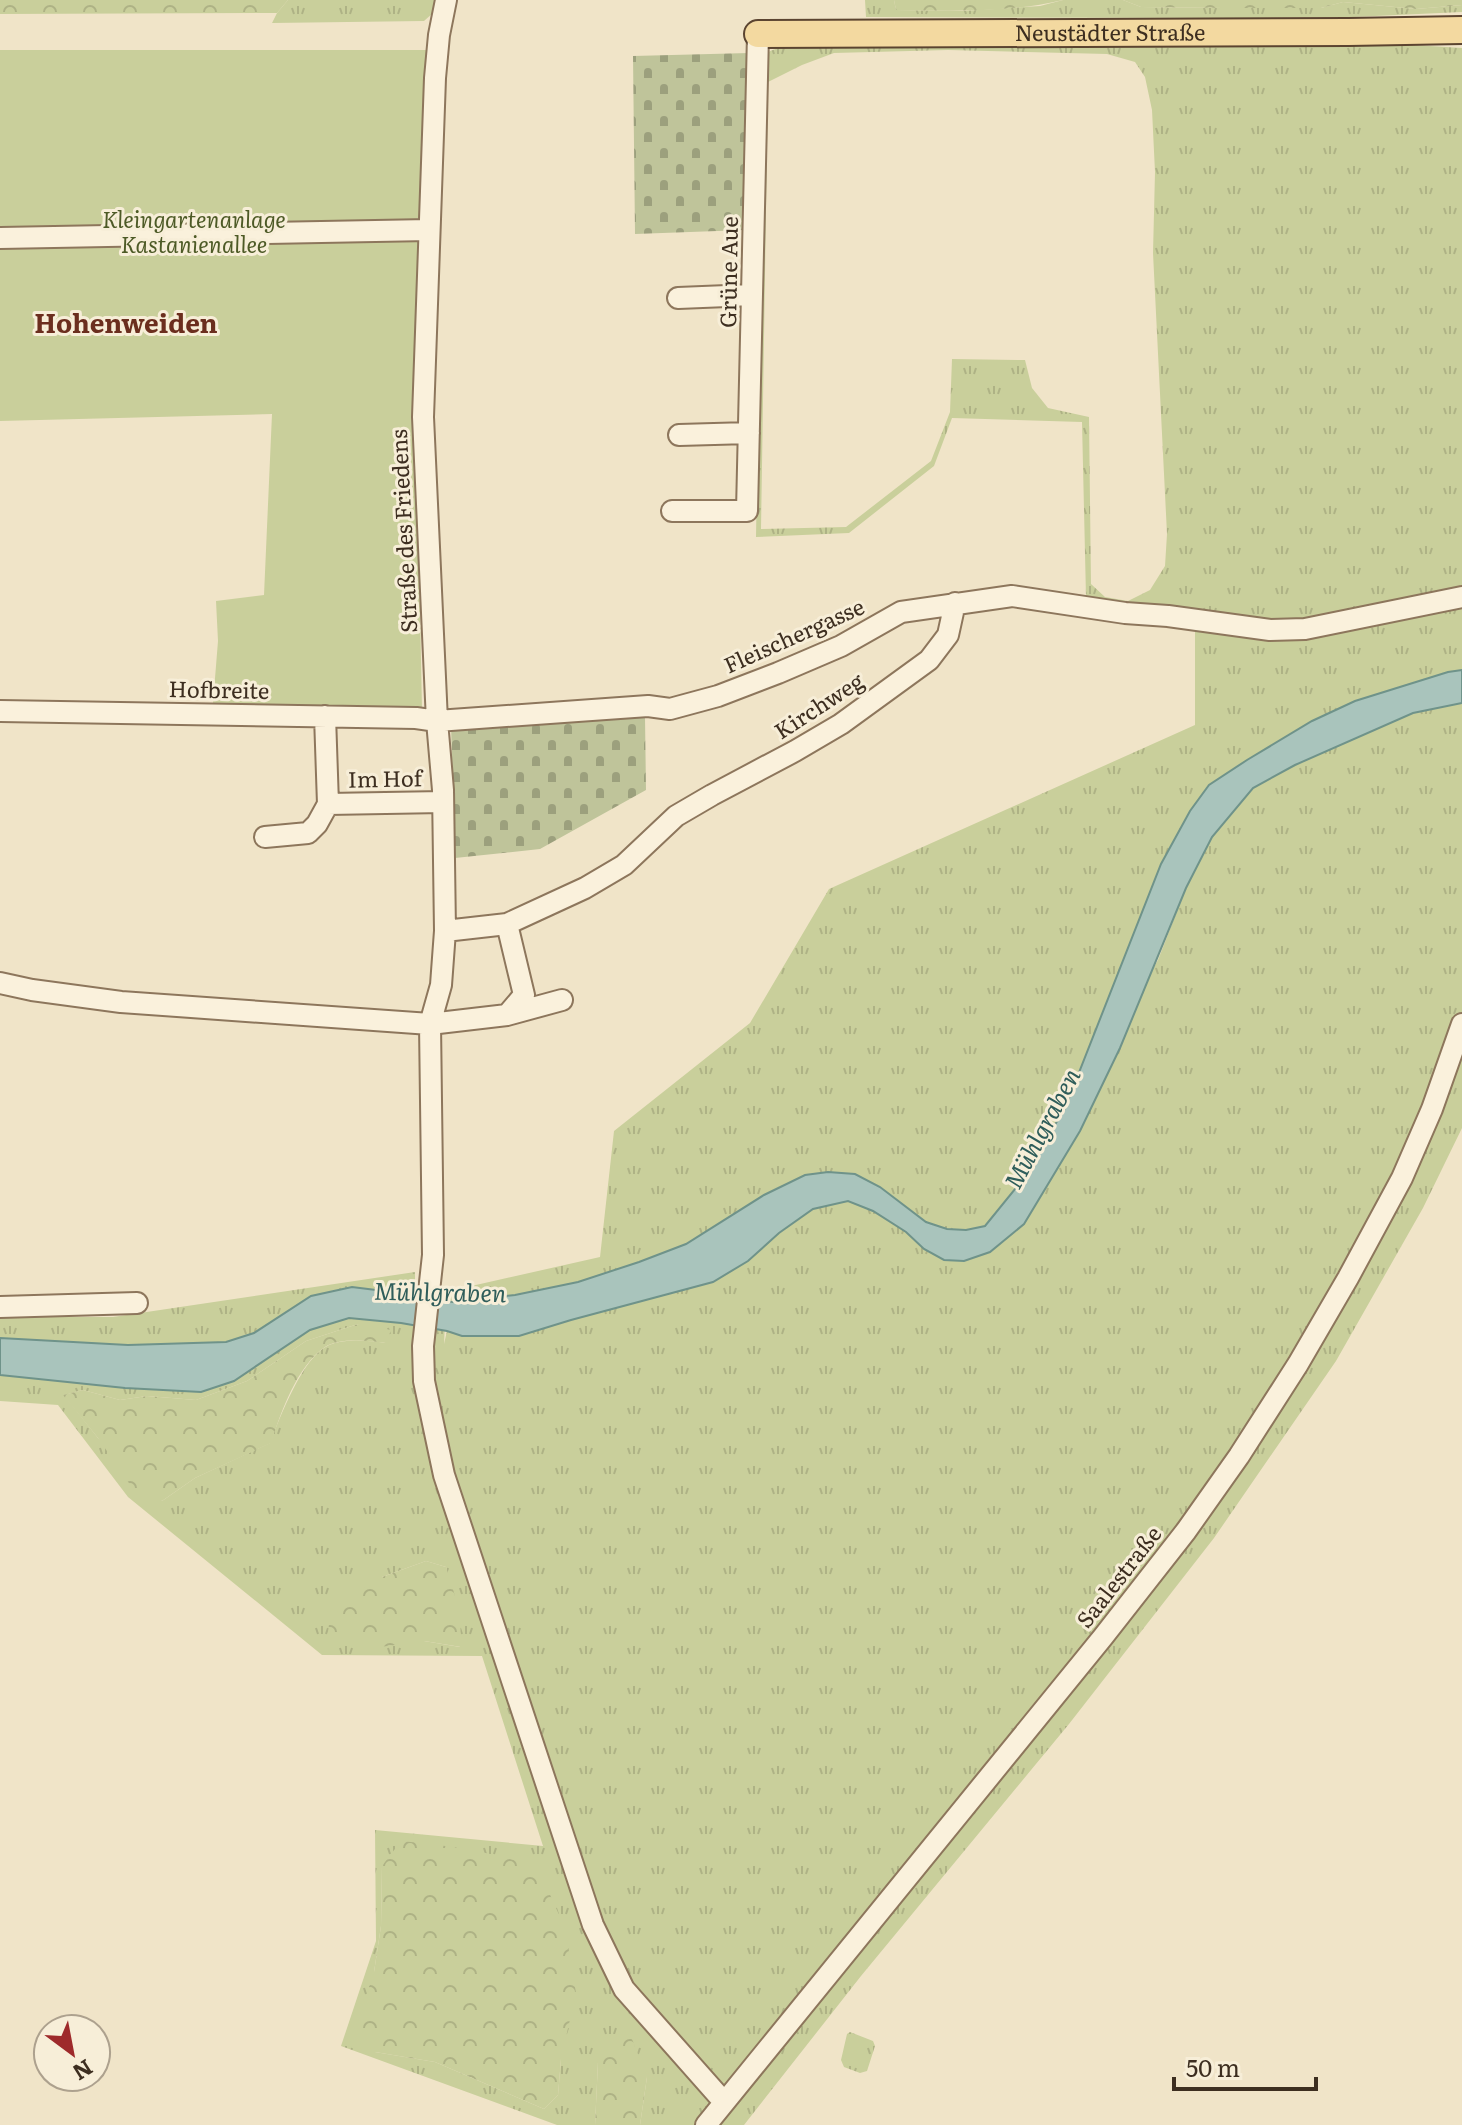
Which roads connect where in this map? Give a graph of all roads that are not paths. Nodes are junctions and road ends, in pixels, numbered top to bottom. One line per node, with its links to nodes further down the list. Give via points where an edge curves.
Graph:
1 (446, 0): 4 (street, Straße des Friedens, via 435,78)
2 (1462, 30): 3 (main road, Neustädter Straße)
3 (758, 34): 6 (street, Grüne Aue)
4 (429, 230): 5 (street); 15 (street, Straße des Friedens, via 423,417)
5 (0, 238)
6 (752, 295): 7 (street); 8 (street, Grüne Aue)
7 (678, 298)
8 (749, 433): 9 (street); 10 (street, Grüne Aue, via 747,511)
9 (679, 435)
10 (672, 511)
11 (1462, 597): 12 (street, Fleischergasse, via 1305,629 1270,630 1012,596)
12 (955, 603): 15 (street, Fleischergasse, via 901,612 778,673 670,709 648,706); 19 (street, Kirchweg, via 948,635 929,660 841,724 676,816 624,865)
13 (0, 711): 14 (street, Hofbreite)
14 (325, 716): 15 (street, Hofbreite); 17 (street, Im Hof)
15 (437, 721): 16 (street, Straße des Friedens)
16 (443, 802): 17 (street, Im Hof); 20 (street, Straße des Friedens)
17 (328, 804): 18 (street, Im Hof, via 308,833)
18 (265, 837)
19 (507, 924): 20 (street, Kirchweg); 23 (street, via 524,995)
20 (445, 931): 24 (street, Straße des Friedens, via 441,985)
21 (0, 983): 24 (street, via 121,1002)
22 (562, 1000): 23 (street)
23 (507, 1015): 24 (street)
24 (430, 1024): 28 (street, Straße des Friedens, via 433,1255 424,1381 444,1475 593,1925 624,1989)
25 (1462, 1024): 28 (street, Saalestraße, via 1402,1178 1298,1364 1239,1456 1103,1637)
26 (137, 1303): 27 (street)
27 (0, 1307)
28 (724, 2102): 29 (street, Saalestraße)
29 (706, 2125)

